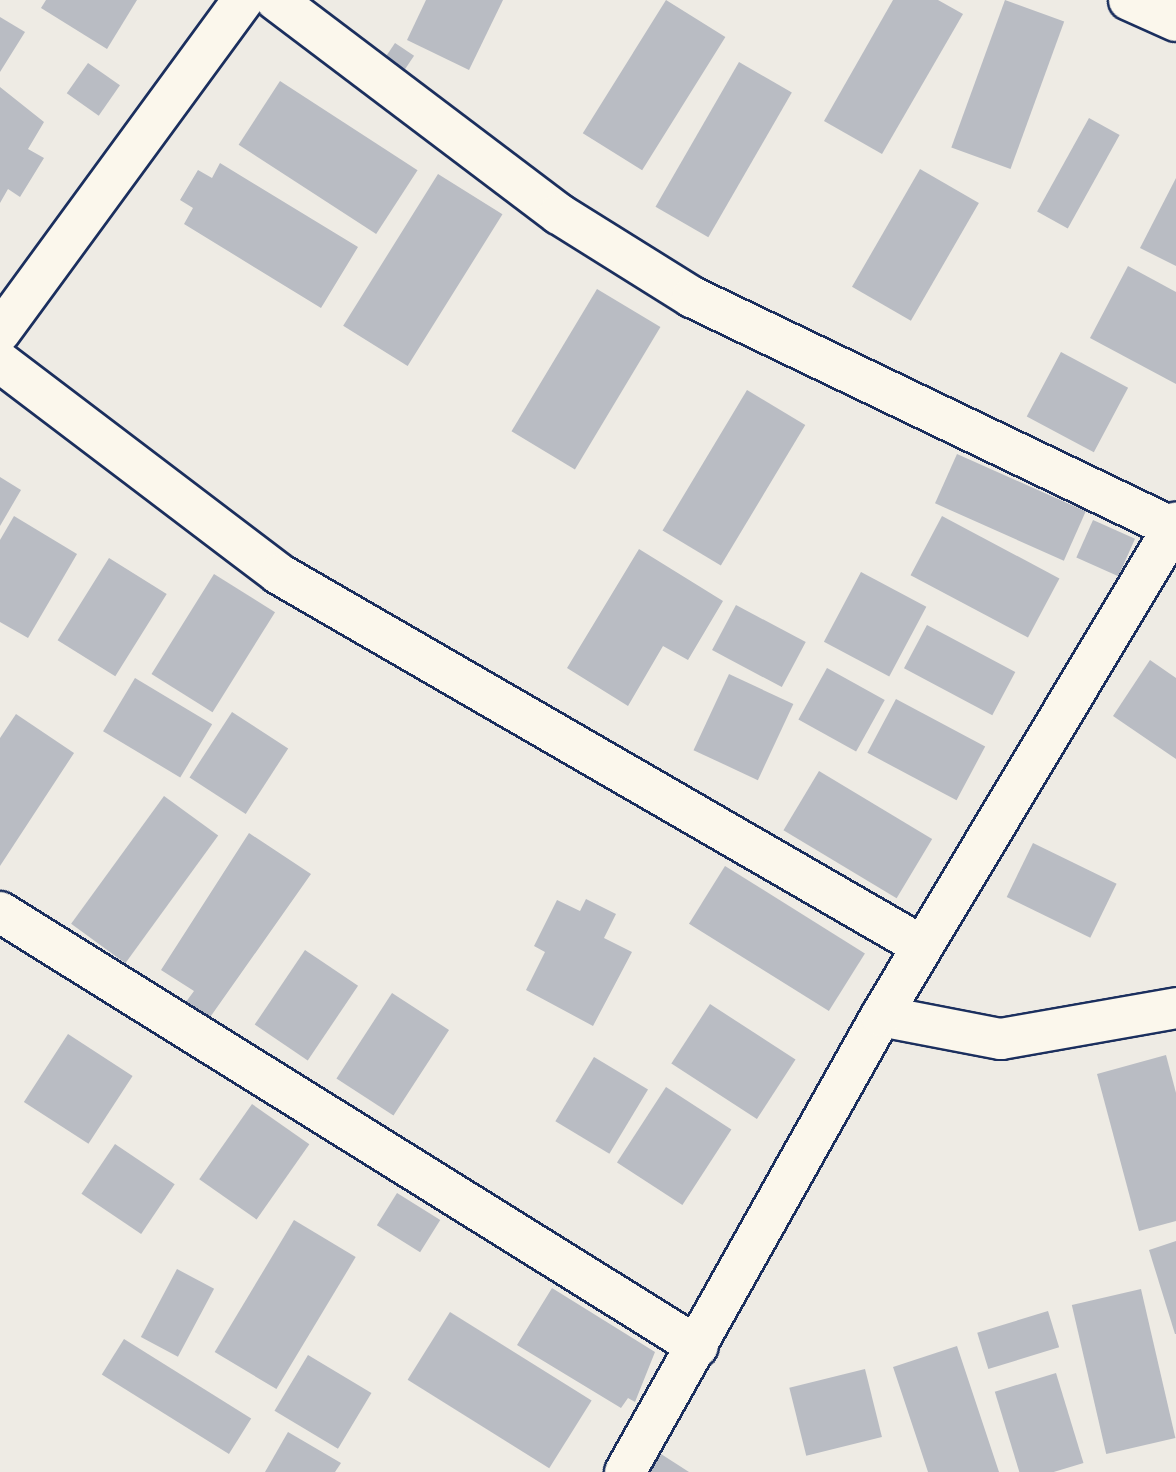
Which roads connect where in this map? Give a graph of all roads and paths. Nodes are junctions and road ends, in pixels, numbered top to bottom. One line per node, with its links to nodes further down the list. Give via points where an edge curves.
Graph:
1 (243, 0): 5 (street)
2 (276, 0): 7 (street, via 558,214 692,296)
3 (1129, 0): 4 (street)
4 (1176, 21)
5 (0, 332)
6 (0, 362): 9 (street, via 279,574)
7 (1174, 526): 9 (street)
8 (0, 912): 12 (street)
9 (922, 946): 11 (street)
10 (1176, 1008): 11 (street, via 1001,1039)
11 (881, 1016): 12 (street)
12 (698, 1347): 13 (street)
13 (624, 1472)

